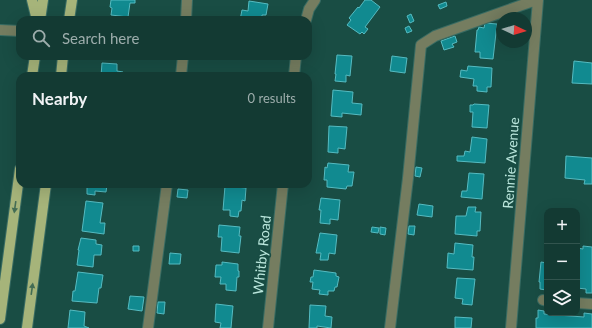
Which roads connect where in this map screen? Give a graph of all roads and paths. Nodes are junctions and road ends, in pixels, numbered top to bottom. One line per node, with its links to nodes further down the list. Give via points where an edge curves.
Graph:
1 (32, 0): 7 (main road)
2 (43, 0): 8 (main road)
3 (72, 0): 9 (main road)
4 (187, 0): 10 (street)
5 (315, 0): 11 (street)
6 (537, 0): 32 (street, via 435,36 421,45); 33 (street, Rennie Avenue)
7 (38, 16)
8 (40, 16)
9 (70, 16)
10 (186, 16)
11 (307, 16)
12 (0, 30): 13 (street)
13 (16, 31)
14 (34, 60): 18 (main road)
15 (63, 60): 19 (main road)
16 (183, 60): 20 (street)
17 (296, 60): 21 (street)
18 (33, 72)
19 (61, 72)
20 (181, 72)
21 (294, 72)
22 (17, 188): 28 (main road, one-way to 28)
23 (45, 188): 29 (main road, one-way to 23)
24 (166, 188): 30 (street)
25 (283, 188): 31 (street, Whitby Road)
26 (580, 303): 27 (street)
27 (592, 304)
28 (0, 319)
29 (27, 328)
30 (148, 328)
31 (268, 328)
32 (390, 328)
33 (511, 328)

